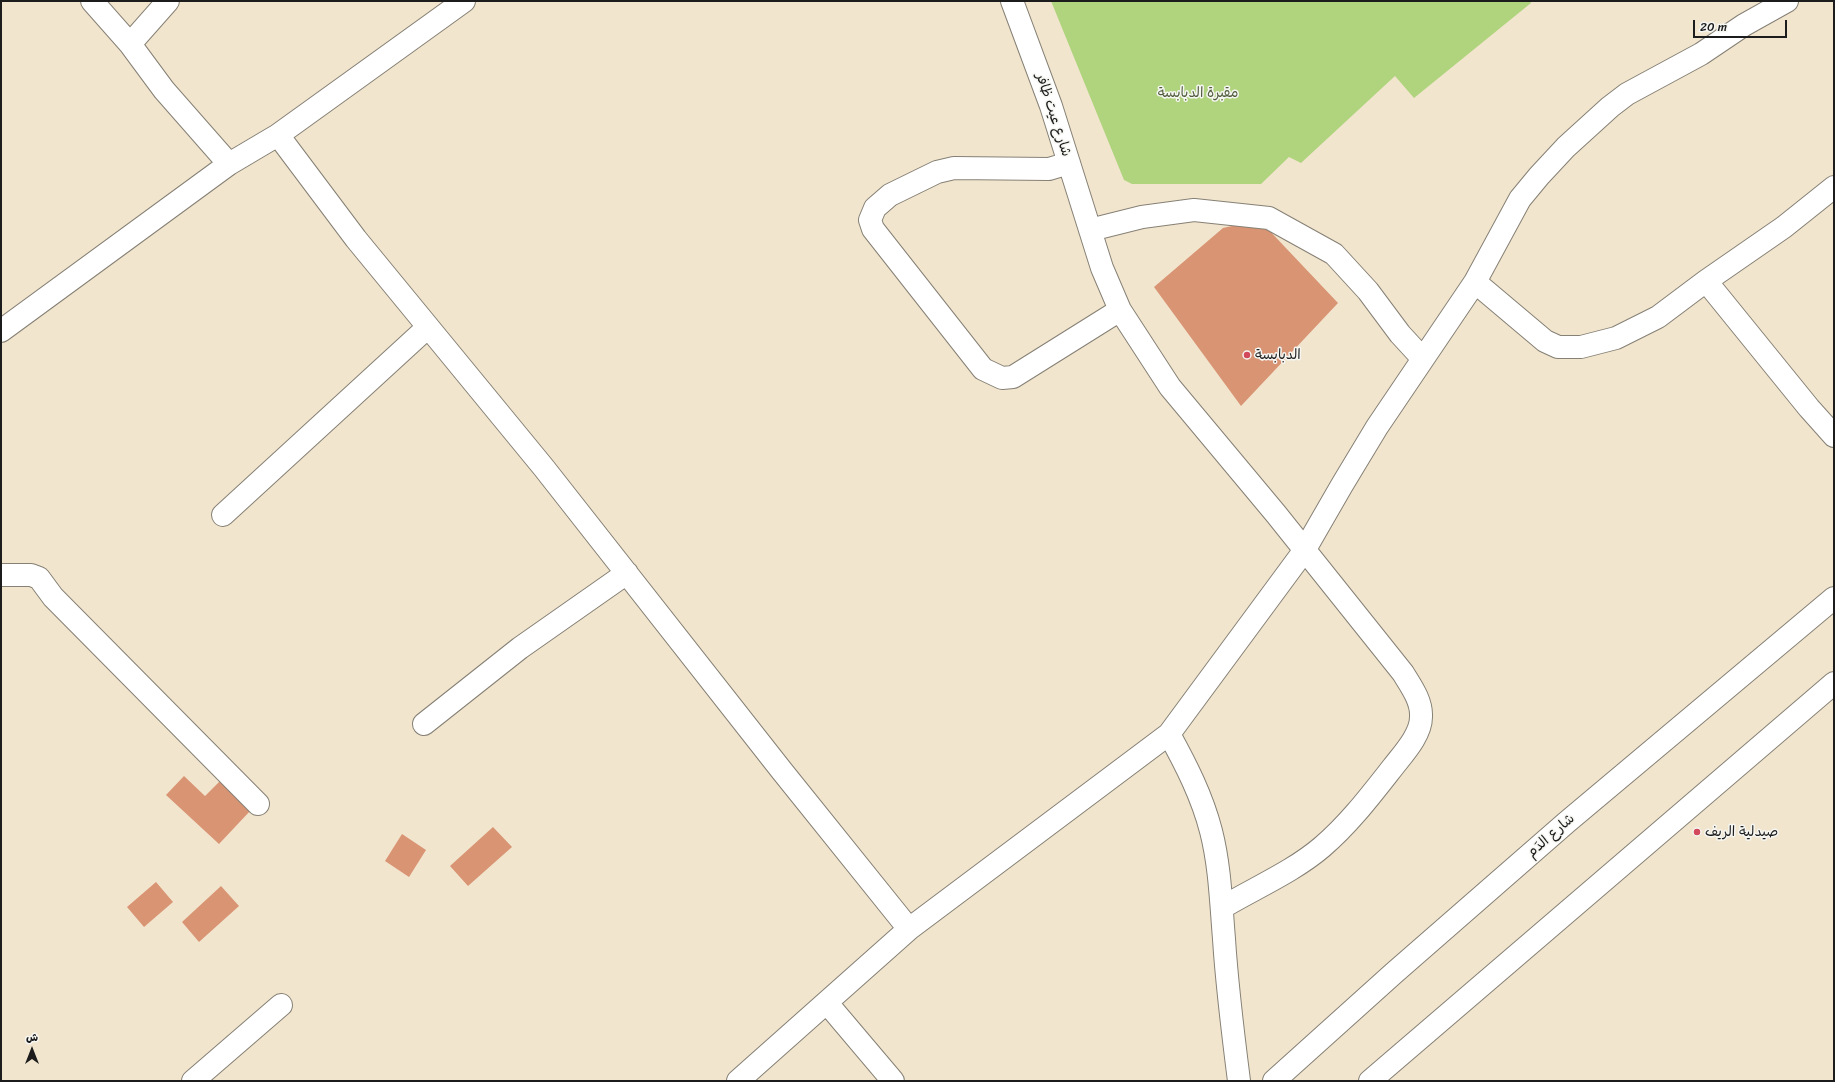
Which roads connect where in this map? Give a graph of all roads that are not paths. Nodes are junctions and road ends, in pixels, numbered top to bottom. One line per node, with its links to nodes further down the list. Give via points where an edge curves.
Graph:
1 (92, 1): 6 (street)
2 (168, 1): 6 (street)
3 (464, 1): 7 (street)
4 (1012, 1): 8 (street, شارع عيت ظافر)
5 (1787, 1): 13 (street, via 1610,107 1566,147 1520,199)
6 (130, 44): 9 (street, via 164,90)
7 (278, 135): 9 (street); 15 (street, via 356,239)
8 (1069, 163): 11 (street, شارع عيت ظافر); 14 (street, via 1049,170 954,168 937,172 890,195 875,208 870,220 873,229 983,369 1002,378 1013,377)
9 (229, 164): 16 (street)
10 (1834, 187): 12 (street, via 1784,227)
11 (1090, 230): 14 (street, شارع عيت ظافر); 17 (street, via 1142,217 1194,210 1269,218 1334,254)
12 (1706, 280): 13 (street, via 1658,316 1616,338 1582,347 1558,347 1545,340); 18 (street)
13 (1475, 282): 17 (street)
14 (1120, 310): 20 (street, شارع عيت ظافر, via 1170,387)
15 (428, 327): 19 (street); 21 (street)
16 (1, 331)
17 (1423, 359): 20 (street, via 1346,478)
18 (1834, 436)
19 (223, 515)
20 (1304, 551): 26 (street); 28 (street, شارع عيت ظافر, via 1403,673 1414,691 1421,709 1421,719 1418,731 1404,752 1343,828 1298,864)
21 (627, 573): 25 (street, via 520,648); 29 (street)
22 (1, 575): 27 (street, via 31,575 40,578 53,597)
23 (1834, 598): 36 (street, شارع الدَم, via 1567,822 1394,972)
24 (1834, 683): 37 (street)
25 (424, 724)
26 (1169, 734): 28 (street, via 1196,786 1206,813); 29 (street)
27 (258, 804)
28 (1223, 907): 35 (street, via 1229,996)
29 (909, 929): 30 (street)
30 (827, 1003): 33 (street); 34 (street)
31 (281, 1005): 32 (street)
32 (193, 1081)
33 (738, 1081)
34 (892, 1081)
35 (1239, 1081)
36 (1274, 1081)
37 (1370, 1081)

